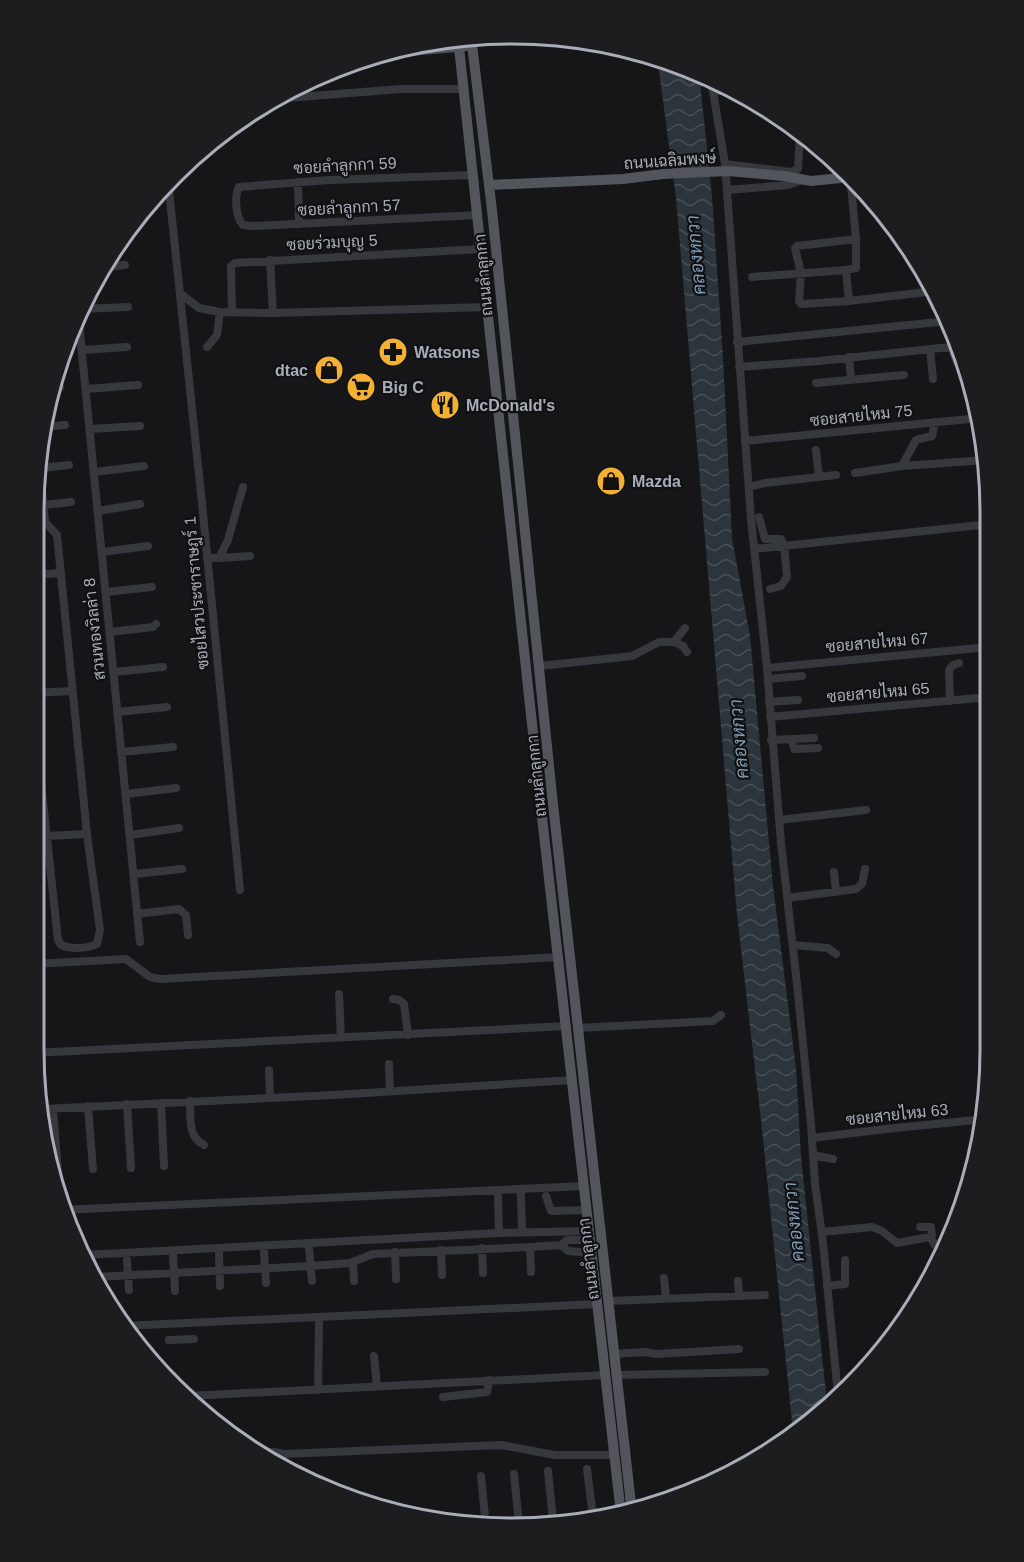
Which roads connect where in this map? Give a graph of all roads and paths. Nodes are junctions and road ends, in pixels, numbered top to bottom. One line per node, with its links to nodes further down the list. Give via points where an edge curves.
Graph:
1 (472, 46): 15 (main road, ถนนลำลูกกา)
2 (459, 47): 4 (main road, ถนนลำลูกกา)
3 (443, 49): 4 (main road)
4 (461, 68): 5 (main road, ถนนลำลูกกา)
5 (464, 89): 7 (street, via 401,89); 11 (main road, ถนนลำลูกกา)
6 (713, 89): 9 (street)
7 (295, 97)
8 (799, 142): 10 (street, via 798,169)
9 (727, 167): 10 (street); 13 (main road, ถนนเฉลิมพงษ์); 15 (main road, ถนนเฉลิมพงษ์, via 623,179); 16 (street)
10 (791, 172): 13 (street, via 805,175)
11 (473, 175): 14 (street, ซอยลำลูกกา 59); 20 (main road, ถนนลำลูกกา)
12 (839, 177): 13 (main road, ถนนเฉลิมพงษ์)
13 (807, 180): 16 (street)
14 (298, 182): 19 (street, ซอยลำลูกกา 59, via 239,187); 21 (street)
15 (490, 185): 102 (main road, ถนนลำลูกกา)
16 (727, 190): 41 (street)
17 (851, 190): 22 (street)
18 (169, 193): 31 (street, ซอยไสวประชาราษฎร์ 1)
19 (238, 206): 21 (street, ซอยลำลูกกา 57, via 243,225)
20 (478, 215): 21 (street, ซอยลำลูกกา 57); 23 (main road, ถนนลำลูกกา)
21 (299, 224)
22 (856, 239): 27 (street, via 856,268); 28 (street, via 797,246)
23 (481, 249): 24 (street, ซอยร่วมบุญ 5); 34 (main road, ถนนลำลูกกา)
24 (270, 260): 37 (street, ซอยร่วมบุญ 5, via 232,264); 38 (street)
25 (124, 265): 26 (street)
26 (113, 266)
27 (846, 270): 28 (street); 32 (street)
28 (801, 273): 29 (street); 32 (street, via 801,304)
29 (752, 277)
30 (925, 292): 32 (street)
31 (181, 294): 36 (street, via 199,308); 88 (street, ซอยไสวประชาราษฎร์ 1)
32 (849, 301)
33 (128, 307): 35 (street)
34 (487, 307): 38 (street); 144 (main road, ถนนลำลูกกา)
35 (90, 310)
36 (220, 312): 37 (street); 43 (street, via 217,335)
37 (232, 312): 38 (street)
38 (273, 313)
39 (940, 322): 41 (street)
40 (80, 330): 46 (street, สวนทองวิลล่า 8)
41 (737, 342): 48 (street)
42 (127, 347): 46 (street)
43 (207, 347)
44 (950, 347): 45 (street)
45 (930, 349): 47 (street); 51 (street)
46 (82, 350): 54 (street, สวนทองวิลล่า 8)
47 (849, 357): 48 (street); 50 (street)
48 (739, 366): 61 (street)
49 (904, 375): 50 (street)
50 (851, 379): 52 (street)
51 (933, 379)
52 (816, 382)
53 (138, 386): 54 (street)
54 (86, 389): 60 (street, สวนทองวิลล่า 8)
55 (971, 419): 56 (street, ซอยสายไหม 75)
56 (935, 422): 61 (street, ซอยสายไหม 75); 66 (street, via 933,436 916,440)
57 (65, 425): 59 (street)
58 (140, 426): 60 (street)
59 (52, 427)
60 (90, 429): 68 (street, สวนทองวิลล่า 8)
61 (745, 441): 70 (street)
62 (816, 450): 72 (street)
63 (977, 461): 66 (street)
64 (69, 465): 67 (street)
65 (144, 466): 68 (street)
66 (902, 466): 69 (street)
67 (46, 467)
68 (94, 472): 80 (street, สวนทองวิลล่า 8)
69 (855, 473)
70 (747, 475): 73 (street); 75 (street)
71 (836, 475): 72 (street)
72 (819, 477): 73 (street)
73 (765, 483): 75 (street)
74 (243, 487): 89 (street)
75 (749, 487): 85 (street)
76 (71, 502): 78 (street)
77 (140, 504): 80 (street)
78 (44, 505)
79 (44, 507): 90 (street, via 45,522 57,535)
80 (98, 511): 86 (street, สวนทองวิลล่า 8)
81 (759, 517): 83 (street, via 765,539 780,539)
82 (980, 525): 83 (street)
83 (784, 545): 85 (street); 93 (street, via 787,577 781,586)
84 (148, 546): 86 (street)
85 (754, 549): 104 (street)
86 (102, 552): 94 (street, สวนทองวิลล่า 8)
87 (250, 556): 89 (street)
88 (207, 558): 89 (street); 136 (street, ซอยไสวประชาราษฎร์ 1)
89 (219, 558)
90 (61, 573): 91 (street); 108 (street)
91 (44, 574)
92 (152, 587): 94 (street)
93 (770, 589)
94 (106, 592): 97 (street, สวนทองวิลล่า 8)
95 (156, 624): 97 (street)
96 (685, 628): 98 (street)
97 (110, 633): 105 (street, สวนทองวิลล่า 8)
98 (674, 642): 100 (street); 102 (street, via 659,642 632,656)
99 (980, 647): 104 (street, ซอยสายไหม 67)
100 (687, 652)
101 (959, 663): 112 (street, via 949,670)
102 (540, 666): 149 (main road, ถนนลำลูกกา)
103 (163, 667): 105 (street)
104 (767, 668): 107 (street)
105 (114, 672): 115 (street, สวนทองวิลล่า 8)
106 (802, 676): 107 (street)
107 (768, 679): 113 (street)
108 (72, 691): 109 (street); 129 (street)
109 (44, 693)
110 (980, 698): 112 (street, ซอยสายไหม 65)
111 (798, 700): 113 (street)
112 (950, 701): 116 (street, ซอยสายไหม 65)
113 (769, 702): 116 (street)
114 (167, 706): 115 (street)
115 (117, 712): 122 (street, สวนทองวิลล่า 8)
116 (770, 717): 118 (street)
117 (814, 738): 119 (street)
118 (771, 740): 119 (street); 127 (street)
119 (792, 740): 121 (street, via 794,749)
120 (173, 747): 122 (street)
121 (818, 748)
122 (122, 752): 124 (street, สวนทองวิลล่า 8)
123 (176, 788): 124 (street)
124 (126, 794): 130 (street, สวนทองวิลล่า 8)
125 (866, 810): 127 (street)
126 (44, 816): 131 (street)
127 (779, 820): 138 (street)
128 (179, 828): 130 (street)
129 (87, 834): 131 (street); 131 (street, via 100,930 97,944 91,947 67,948 58,940)
130 (130, 835): 135 (street, สวนทองวิลล่า 8)
131 (46, 836)
132 (182, 869): 135 (street)
133 (866, 869): 137 (street, via 859,888)
134 (834, 872): 137 (street)
135 (134, 874): 139 (street, สวนทองวิลล่า 8)
136 (240, 890)
137 (836, 892): 138 (street)
138 (787, 898): 142 (street)
139 (137, 914): 140 (street, via 179,909 186,915); 141 (street, สวนทองวิลล่า 8)
140 (188, 935)
141 (140, 942)
142 (793, 945): 143 (street, via 828,948); 165 (street)
143 (836, 954)
144 (558, 957): 145 (street, via 160,979 126,959); 149 (main road, ถนนลำลูกกา)
145 (44, 963)
146 (339, 994): 151 (street)
147 (393, 999): 150 (street, via 404,1004)
148 (721, 1015): 149 (street, via 713,1022)
149 (572, 1027): 150 (street); 155 (main road, ถนนลำลูกกา); 222 (main road, ถนนลำลูกกา)
150 (408, 1035): 151 (street)
151 (341, 1038): 152 (street)
152 (44, 1052)
153 (389, 1064): 156 (street)
154 (269, 1070): 157 (street)
155 (573, 1080): 156 (street); 173 (main road, ถนนลำลูกกา)
156 (390, 1091): 157 (street)
157 (270, 1098): 158 (street)
158 (190, 1101): 159 (street); 166 (street, via 191,1132)
159 (161, 1103): 160 (street); 170 (street)
160 (127, 1104): 161 (street); 171 (street)
161 (88, 1106): 163 (street); 172 (street)
162 (48, 1109): 163 (street)
163 (53, 1109): 169 (street)
164 (974, 1120): 165 (street, ซอยสายไหม 63)
165 (812, 1138): 167 (street)
166 (204, 1145)
167 (813, 1155): 168 (street); 181 (street)
168 (833, 1160)
169 (57, 1162)
170 (164, 1167)
171 (131, 1168)
172 (93, 1169)
173 (584, 1186): 177 (street); 178 (main road, ถนนลำลูกกา)
174 (521, 1194): 180 (street)
175 (546, 1196): 178 (street, via 551,1211)
176 (498, 1197): 182 (street)
177 (71, 1210)
178 (587, 1210): 183 (main road, ถนนลำลูกกา)
179 (920, 1227): 184 (street, via 931,1227)
180 (522, 1232): 182 (street); 183 (street)
181 (822, 1232): 184 (street, via 872,1227 897,1243); 216 (street)
182 (500, 1233): 195 (street)
183 (590, 1235): 185 (street); 193 (main road, ถนนลำลูกกา)
184 (930, 1237): 187 (street)
185 (561, 1245): 186 (street); 193 (street, via 568,1251)
186 (530, 1247): 189 (street); 203 (street)
187 (937, 1247)
188 (309, 1248): 200 (street)
189 (482, 1248): 190 (street); 204 (street)
190 (441, 1250): 192 (street); 206 (street)
191 (264, 1252): 201 (street)
192 (395, 1252): 199 (street, via 373,1254); 210 (street)
193 (592, 1252): 223 (main road, ถนนลำลูกกา)
194 (219, 1254): 202 (street)
195 (91, 1255)
196 (173, 1256): 205 (street)
197 (127, 1260): 207 (street)
198 (845, 1260): 216 (street, via 845,1284)
199 (353, 1262): 200 (street); 212 (street)
200 (311, 1266): 201 (street); 211 (street)
201 (265, 1269): 202 (street); 214 (street)
202 (219, 1272): 205 (street); 215 (street)
203 (531, 1272)
204 (483, 1273)
205 (174, 1274): 207 (street); 218 (street)
206 (442, 1275)
207 (128, 1276): 208 (street); 217 (street)
208 (102, 1277)
209 (664, 1278): 221 (street)
210 (396, 1279)
211 (312, 1281)
212 (354, 1281)
213 (738, 1281): 220 (street)
214 (266, 1283)
215 (220, 1286)
216 (827, 1286): 238 (street)
217 (129, 1290)
218 (175, 1291)
219 (765, 1295): 220 (street)
220 (739, 1296): 221 (street)
221 (666, 1299): 222 (street)
222 (608, 1301): 231 (main road, ถนนลำลูกกา)
223 (597, 1304): 224 (street); 234 (main road, ถนนลำลูกกา)
224 (182, 1323): 226 (street); 228 (street)
225 (319, 1323): 239 (street)
226 (133, 1325)
227 (194, 1338): 228 (street)
228 (183, 1339): 229 (street)
229 (169, 1340)
230 (739, 1349): 231 (street)
231 (615, 1354): 235 (main road, ถนนลำลูกกา)
232 (374, 1356): 237 (street)
233 (765, 1372): 235 (street)
234 (605, 1375): 236 (street); 244 (main road, ถนนลำลูกกา)
235 (617, 1375): 250 (main road, ถนนลำลูกกา)
236 (489, 1380): 237 (street); 241 (street, via 487,1392)
237 (377, 1386): 239 (street)
238 (837, 1387)
239 (318, 1390): 240 (street)
240 (196, 1396)
241 (443, 1397)
242 (272, 1452): 243 (street)
243 (283, 1455): 244 (street, via 501,1445 555,1455); 245 (street)
244 (614, 1455): 251 (main road, ถนนลำลูกกา)
245 (279, 1457)
246 (587, 1469): 252 (street)
247 (548, 1472): 253 (street)
248 (513, 1474): 255 (street)
249 (481, 1476): 254 (street)
250 (631, 1503)
251 (620, 1506)
252 (591, 1511)
253 (553, 1516)
254 (485, 1517)
255 (518, 1518)

